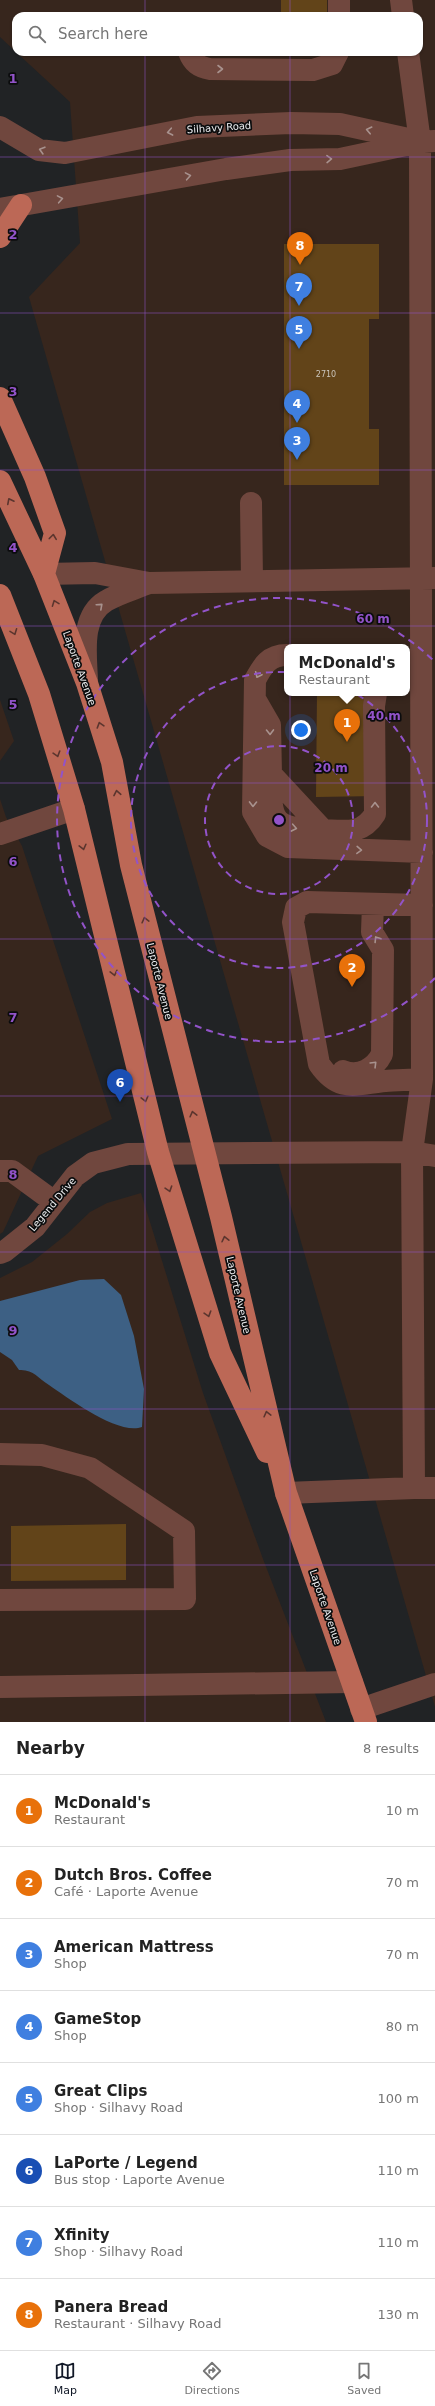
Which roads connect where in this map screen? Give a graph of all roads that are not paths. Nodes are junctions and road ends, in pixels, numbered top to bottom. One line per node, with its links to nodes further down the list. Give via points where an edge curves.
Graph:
1 (338, 0): 3 (street)
2 (401, 0): 4 (street)
3 (339, 12)
4 (402, 12)
5 (192, 56): 6 (street, one-way to 6, via 201,68 313,70 332,64)
6 (336, 56)
7 (409, 56): 9 (street)
8 (0, 127): 9 (street, Silhavy Road, one-way to 8, via 340,124 291,123 197,127 65,153 39,150)
9 (428, 141): 10 (street, one-way to 9, via 276,162 340,159); 14 (street)
10 (21, 205): 11 (street); 12 (main road)
11 (0, 209)
12 (0, 237)
13 (0, 398): 17 (main road, one-way to 13, via 55,533)
14 (428, 442): 18 (street)
15 (0, 481): 17 (main road, Laporte Avenue, one-way to 15)
16 (252, 503): 19 (street)
17 (44, 574): 20 (street, via 95,573); 24 (main road, Laporte Avenue, one-way to 17)
18 (429, 578): 19 (street); 23 (street)
19 (252, 580): 20 (street)
20 (149, 583): 24 (street, one-way to 20, via 86,635 93,612 106,601)
21 (0, 595): 27 (main road, Laporte Avenue, one-way to 27, via 39,694)
22 (284, 655): 26 (street, one-way to 26, via 277,655 264,663 255,680)
23 (415, 657): 29 (street)
24 (87, 683): 35 (main road, Laporte Avenue, one-way to 24, via 131,864 112,762)
25 (376, 696): 26 (street, one-way to 25, via 270,725 271,774 323,830 357,830 368,825 375,814)
26 (254, 698): 29 (street, one-way to 29, via 253,812 267,836 288,848)
27 (74, 809): 28 (street); 34 (main road, Laporte Avenue, one-way to 34)
28 (0, 834)
29 (427, 858): 31 (street)
30 (373, 904): 31 (street); 32 (street, via 307,902 296,908 293,922); 32 (street, one-way to 30, via 326,1048 329,1059 335,1066 346,1072 368,1070 377,1064 382,1054 383,950 372,932)
31 (422, 905): 33 (street)
32 (314, 1036): 33 (street, via 319,1064 333,1080 352,1086)
33 (422, 1079): 36 (street)
34 (158, 1152): 35 (street, Legend Drive); 39 (street, Legend Drive, via 128,1154 93,1163 75,1176); 44 (main road, Laporte Avenue, one-way to 44, via 220,1353)
35 (202, 1152): 36 (street, Legend Drive); 44 (main road, Laporte Avenue, one-way to 35, via 221,1218)
36 (412, 1152): 37 (street, Legend Drive); 42 (street)
37 (435, 1156)
38 (0, 1171): 39 (street, via 12,1171)
39 (54, 1201): 40 (street, Legend Drive, via 35,1227)
40 (0, 1253)
41 (0, 1454): 45 (street, via 42,1455 90,1468 184,1532 185,1599)
42 (414, 1488): 43 (street); 44 (street)
43 (435, 1488)
44 (286, 1493): 46 (main road, Laporte Avenue)
45 (0, 1600)
46 (352, 1682): 48 (street); 49 (main road, Laporte Avenue)
47 (435, 1684): 49 (street)
48 (0, 1687)
49 (364, 1716)

